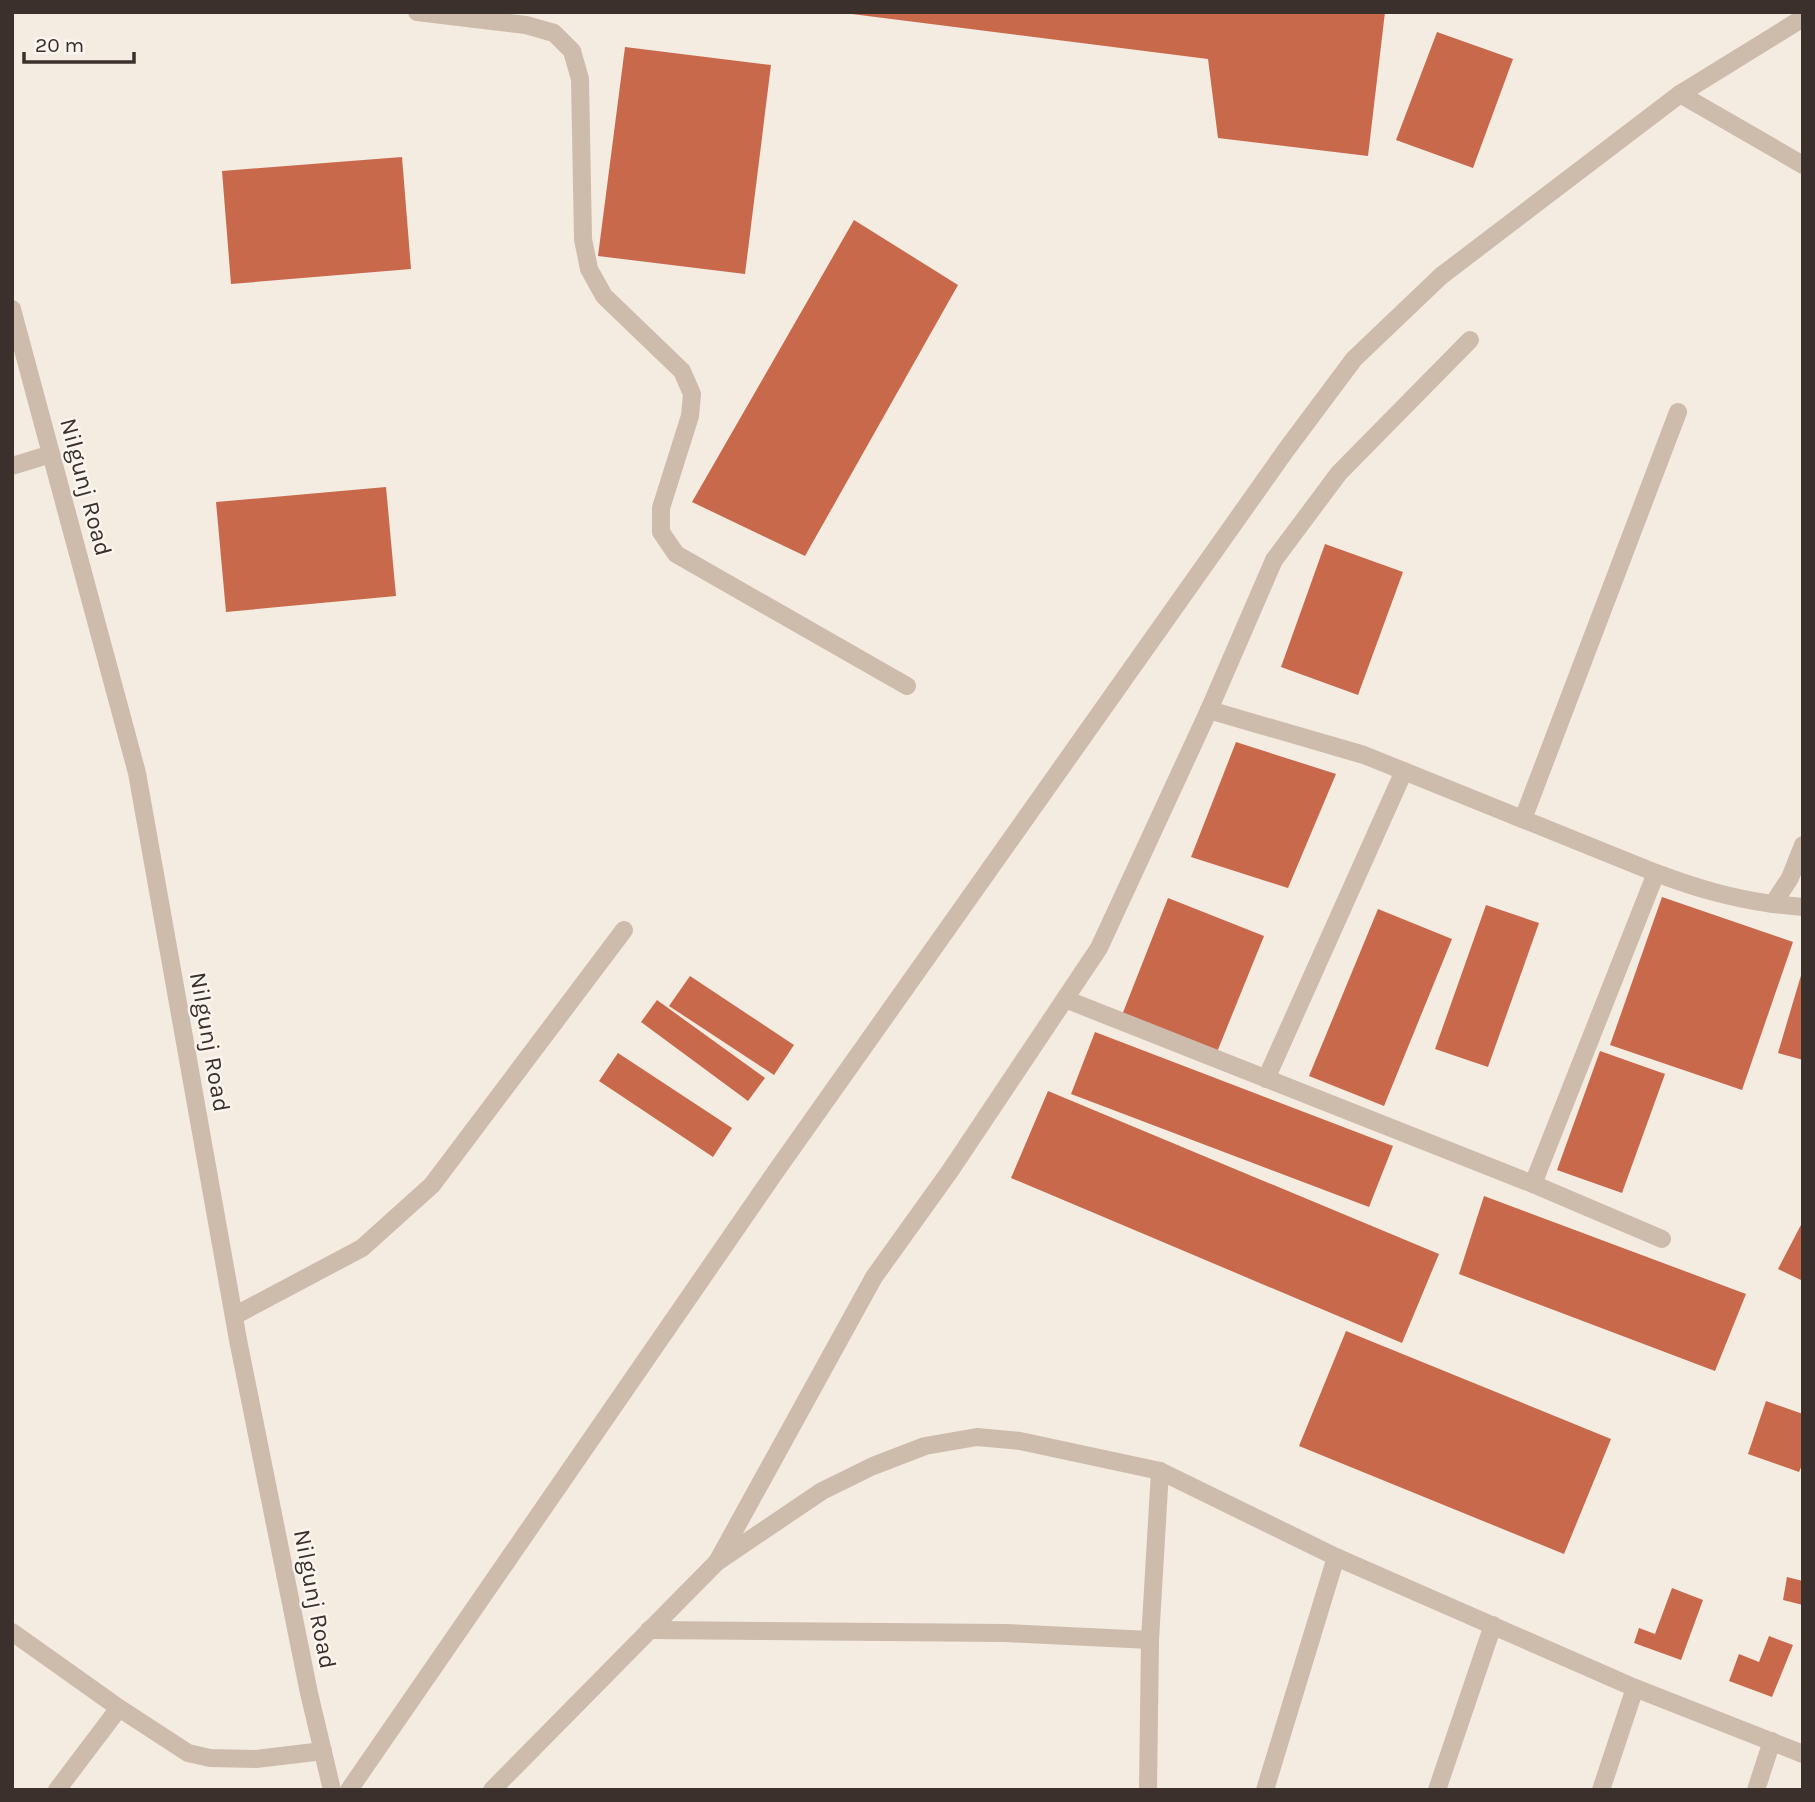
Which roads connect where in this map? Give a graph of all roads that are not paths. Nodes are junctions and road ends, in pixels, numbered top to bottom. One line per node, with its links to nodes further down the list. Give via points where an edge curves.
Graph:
1 (417, 12): 10 (street, via 526,25 554,33 572,51 580,79 583,239 589,269 604,296 682,371 692,394 690,416 661,508 662,532 676,554)
2 (1803, 18): 3 (street)
3 (1681, 94): 4 (street); 38 (street, via 1441,276 1354,359 782,1163)
4 (1803, 165)
5 (12, 309): 8 (street, Nilgunj Road)
6 (1470, 340): 11 (street, via 1339,473 1274,560)
7 (1678, 412): 13 (street)
8 (51, 454): 9 (street); 23 (street, Nilgunj Road, via 137,773)
9 (12, 466)
10 (907, 687)
11 (1209, 710): 12 (street); 19 (street, via 1099,948)
12 (1404, 771): 13 (street); 20 (street)
13 (1523, 819): 15 (street)
14 (1803, 845): 16 (street)
15 (1656, 873): 16 (street, via 1734,899); 21 (street)
16 (1773, 904): 17 (street)
17 (1803, 907)
18 (624, 930): 23 (street, via 432,1185 362,1248)
19 (1065, 999): 20 (street); 26 (street, via 874,1277)
20 (1266, 1079): 21 (street)
21 (1533, 1184): 22 (street)
22 (1662, 1239)
23 (233, 1316): 34 (street, Nilgunj Road)
24 (1160, 1471): 25 (street); 26 (street, via 1020,1441 977,1437 925,1446 822,1492); 30 (street)
25 (1336, 1557): 27 (street); 41 (street)
26 (717, 1562): 28 (street)
27 (1493, 1625): 31 (street); 42 (street)
28 (649, 1630): 30 (street, via 992,1632); 39 (street)
29 (12, 1632): 32 (street)
30 (1150, 1640): 40 (street)
31 (1635, 1688): 33 (street); 43 (street)
32 (119, 1708): 34 (street, via 188,1753 210,1758 256,1759); 36 (street)
33 (1772, 1741): 35 (street); 44 (street)
34 (323, 1751): 37 (street, Nilgunj Road)
35 (1803, 1754)
36 (57, 1790)
37 (332, 1790)
38 (349, 1790)
39 (492, 1790)
40 (1147, 1790)
41 (1265, 1790)
42 (1437, 1790)
43 (1601, 1790)
44 (1756, 1790)

